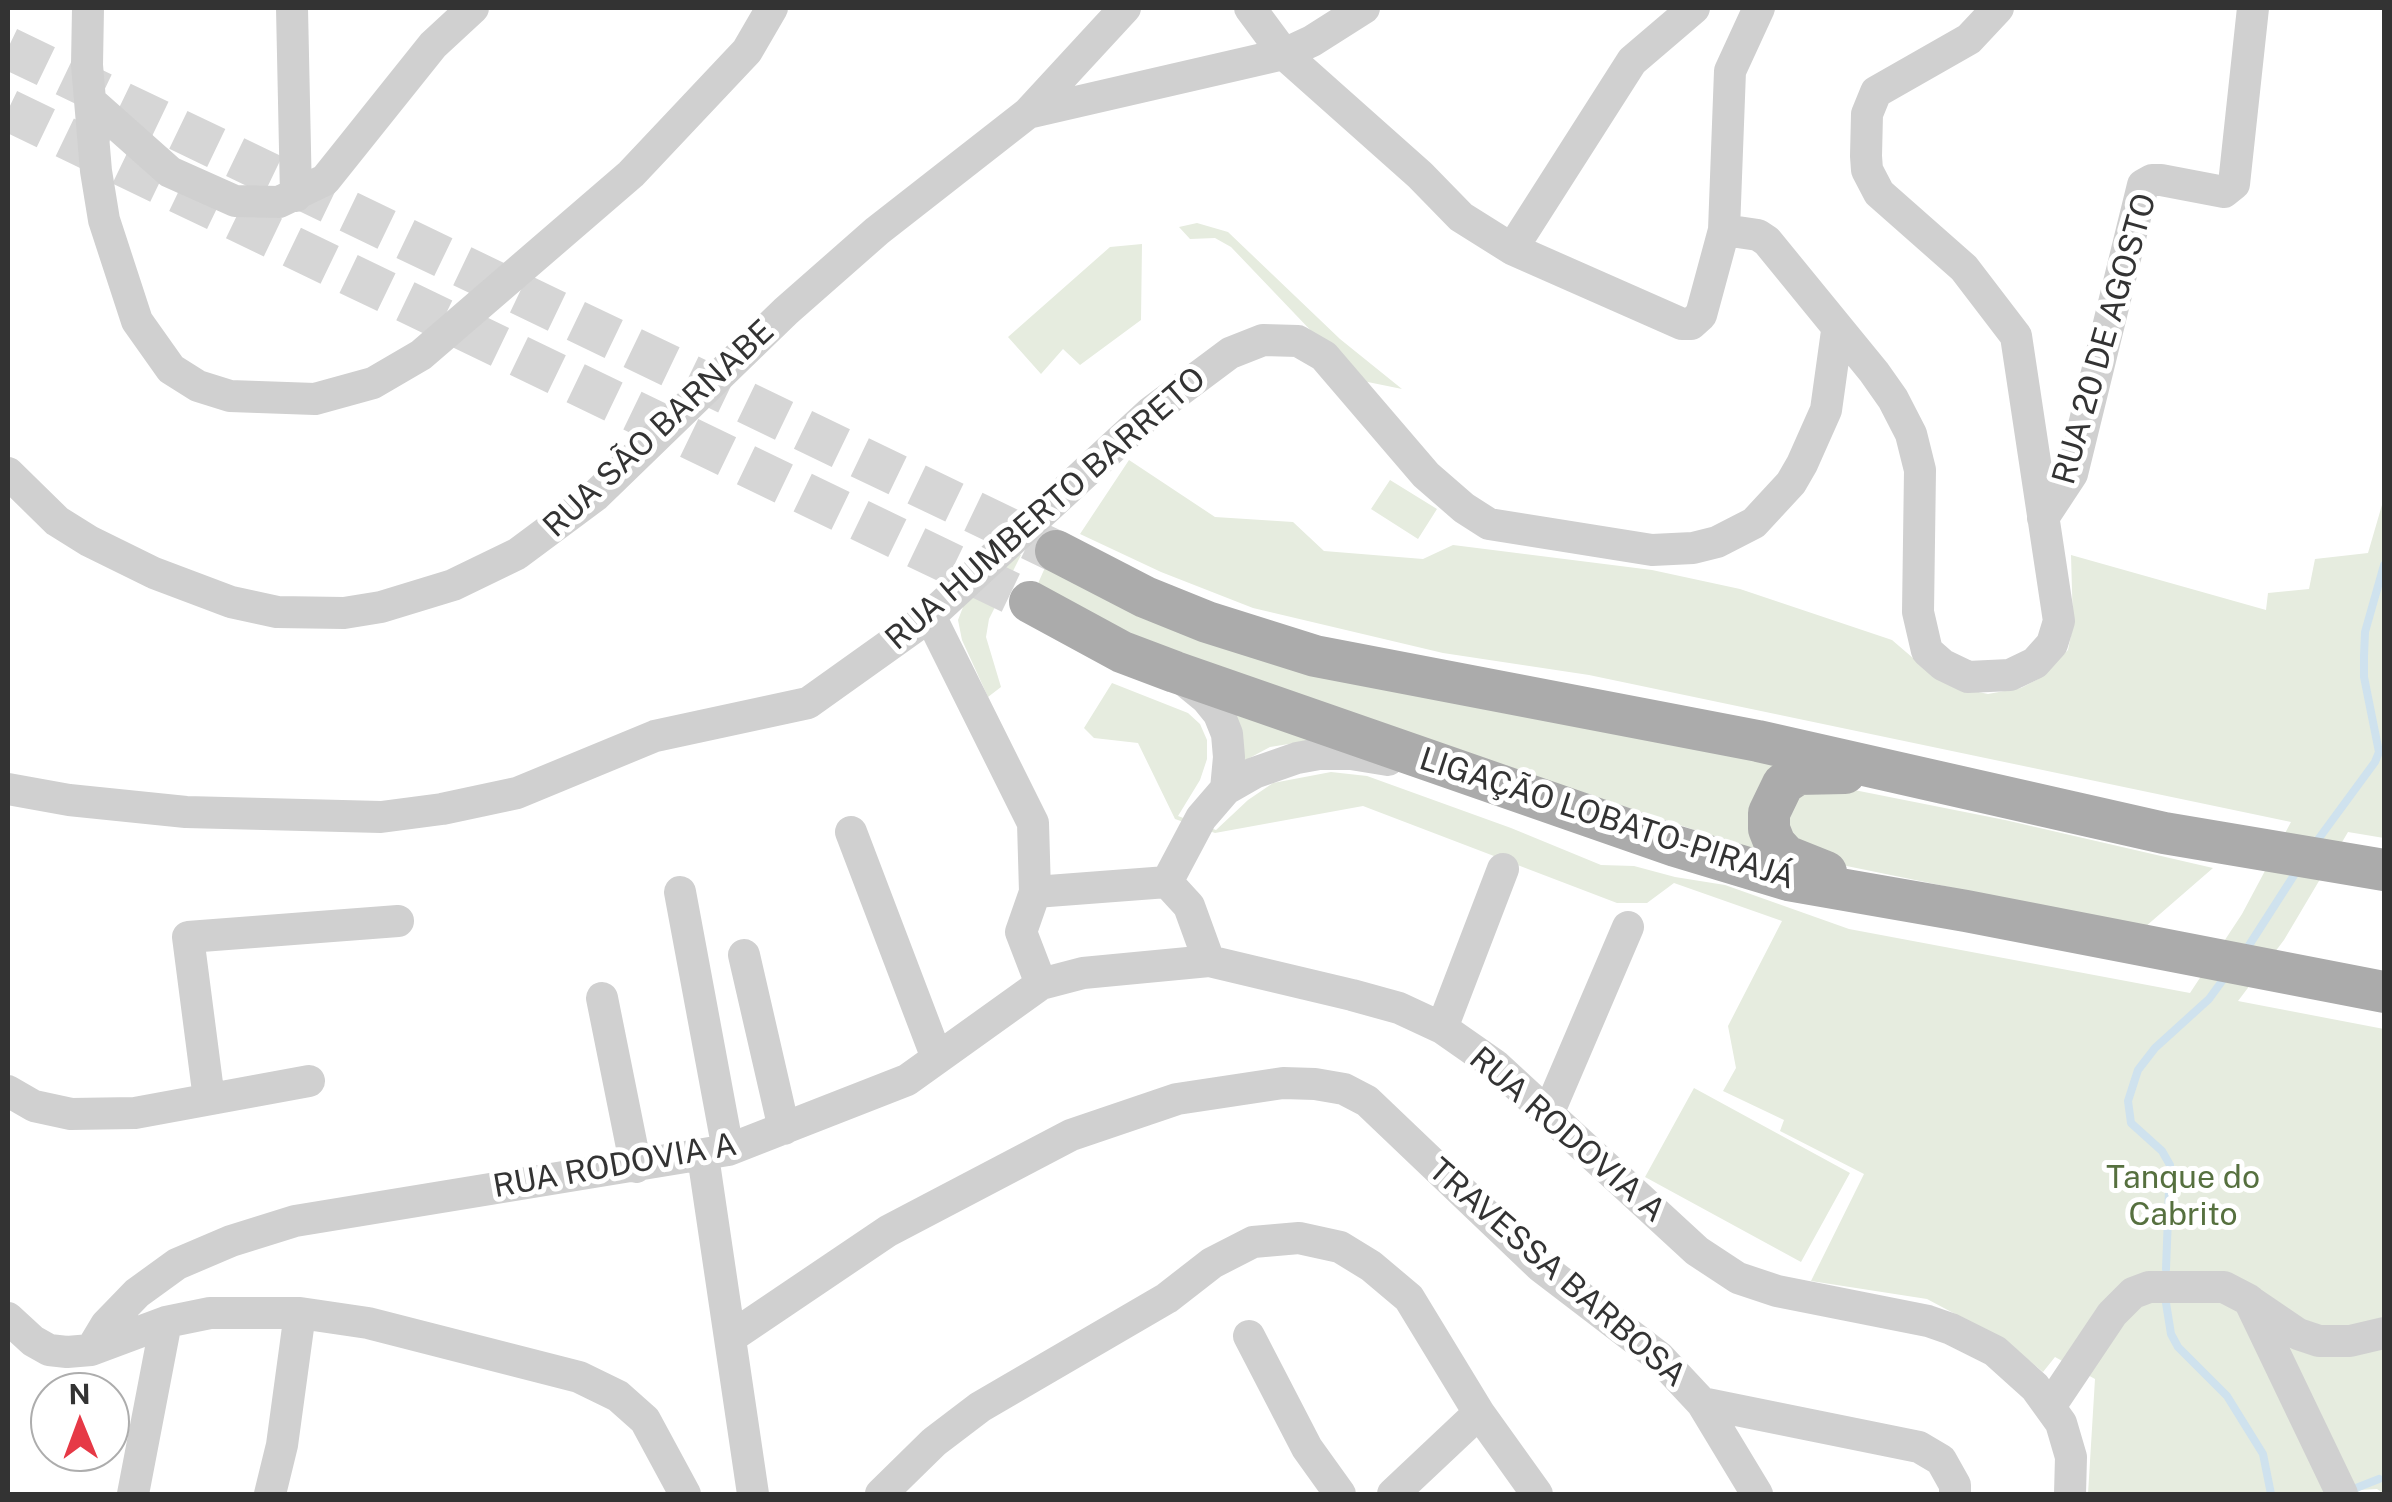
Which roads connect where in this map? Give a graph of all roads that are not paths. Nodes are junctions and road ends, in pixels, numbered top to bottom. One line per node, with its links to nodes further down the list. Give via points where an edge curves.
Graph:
1 (88, 8): 13 (street)
2 (292, 8): 15 (street)
3 (474, 8): 15 (street, via 433,45 325,180)
4 (772, 8): 13 (street, via 747,51 632,174 451,330 374,384 314,400 230,396 198,386 153,347 136,320 104,220)
5 (1125, 8): 14 (street)
6 (1250, 8): 12 (street)
7 (1364, 8): 12 (street, RUA SÃO BARNABE)
8 (1694, 8): 17 (street, via 1632,61)
9 (1760, 8): 16 (street, via 1730,71)
10 (1998, 8): 20 (street, via 1969,38 1876,92 1866,114 1867,170 1889,205 1964,268 2011,326)
11 (2252, 8): 20 (street, RUA 20 DE AGOSTO, via 2234,184 2224,192 2161,180 2144,185 2072,474)
12 (1284, 54): 14 (street, RUA SÃO BARNABE); 17 (street, via 1461,216)
13 (90, 101): 15 (street, via 170,172 235,201)
14 (1028, 113): 19 (street, RUA SÃO BARNABE, via 786,311 595,496 517,554 453,585 344,613 277,612 231,602 89,541 57,521)
15 (296, 196)
16 (1724, 230): 17 (street, via 1701,316 1691,324); 18 (street, via 1767,240)
17 (1512, 249)
18 (1838, 331): 20 (street, via 1893,399 1911,434 1920,470 1920,629 1927,651 1943,665 1968,677 2010,675 2035,664 2052,644 2058,621); 23 (street, RUA HUMBERTO BARRETO, via 1826,410 1802,464 1754,523 1717,542 1652,550 1489,524 1426,475 1324,356 1276,338 1230,353 1151,412)
19 (8, 473)
20 (2043, 518)
21 (1056, 551): 26 (main road, via 1206,622 1315,656)
22 (1030, 602): 24 (main road, LIGAÇÃO LOBATO-PIRAJÁ, via 1122,652)
23 (930, 616): 27 (street, RUA HUMBERTO BARRETO, via 808,703 655,736 518,794 442,809 367,818 186,812); 34 (street, via 1027,807)
24 (1175, 672): 25 (main road, LIGAÇÃO LOBATO-PIRAJÁ); 28 (street, via 1218,714 1228,746)
25 (1448, 769): 28 (street, via 1320,754 1273,764); 35 (main road, LIGAÇÃO LOBATO-PIRAJÁ, via 1788,880)
26 (1919, 777): 31 (main road, via 2164,833); 35 (main road, via 1798,774 1773,800 1769,829 1786,856 1805,866)
27 (8, 789)
28 (1226, 789): 32 (street)
29 (851, 832): 44 (street)
30 (1504, 869): 43 (street)
31 (2384, 870)
32 (1167, 882): 34 (street); 39 (street, via 1188,906)
33 (680, 892): 50 (street)
34 (1035, 892): 40 (street, via 1022,932)
35 (1966, 910): 41 (main road, LIGAÇÃO LOBATO-PIRAJÁ)
36 (398, 921): 47 (street, via 188,936)
37 (1628, 927): 48 (street)
38 (744, 955): 49 (street)
39 (1209, 961): 40 (street, RUA RODOVIA A, via 1082,973); 43 (street, RUA RODOVIA A, via 1399,1008)
40 (1041, 984): 44 (street, RUA RODOVIA A)
41 (2384, 992)
42 (602, 998): 51 (street)
43 (1442, 1028): 48 (street, RUA RODOVIA A)
44 (937, 1058): 49 (street, RUA RODOVIA A, via 888,1089)
45 (309, 1082): 47 (street)
46 (8, 1090): 47 (street, via 34,1106 71,1114)
47 (209, 1099)
48 (1548, 1114): 61 (street, RUA RODOVIA A, via 1698,1251 1738,1278 1951,1329 2013,1365)
49 (784, 1129): 50 (street, RUA RODOVIA A)
50 (716, 1153): 51 (street, RUA RODOVIA A); 58 (street)
51 (636, 1166): 59 (street, RUA RODOVIA A, via 264,1230 177,1264 138,1292)
52 (2249, 1300): 56 (street, via 2319,1341); 61 (street, via 2209,1285 2133,1293); 74 (street)
53 (300, 1313): 55 (street, via 210,1313); 64 (street); 65 (street, via 368,1323 579,1378 618,1396 644,1420)
54 (8, 1318): 59 (street, via 49,1350)
55 (166, 1322): 59 (street); 63 (street)
56 (2384, 1334)
57 (1249, 1336): 68 (street, via 1307,1448)
58 (731, 1337): 60 (street, TRAVESSA BARBOSA, via 888,1231 1070,1135 1177,1099 1315,1084 1367,1102 1540,1266 1659,1357); 66 (street)
59 (91, 1350)
60 (1702, 1402): 71 (street); 72 (street, TRAVESSA BARBOSA, via 1920,1446 1941,1460)
61 (2050, 1405): 73 (street, RUA RODOVIA A, via 2071,1457)
62 (1479, 1413): 67 (street, via 1409,1298 1371,1266 1340,1247 1299,1238 1253,1242 980,1407); 69 (street); 70 (street)
63 (133, 1494)
64 (270, 1494)
65 (685, 1494)
66 (753, 1494)
67 (881, 1494)
68 (1340, 1494)
69 (1393, 1494)
70 (1537, 1494)
71 (1757, 1494)
72 (1955, 1494)
73 (2070, 1494)
74 (2342, 1494)

